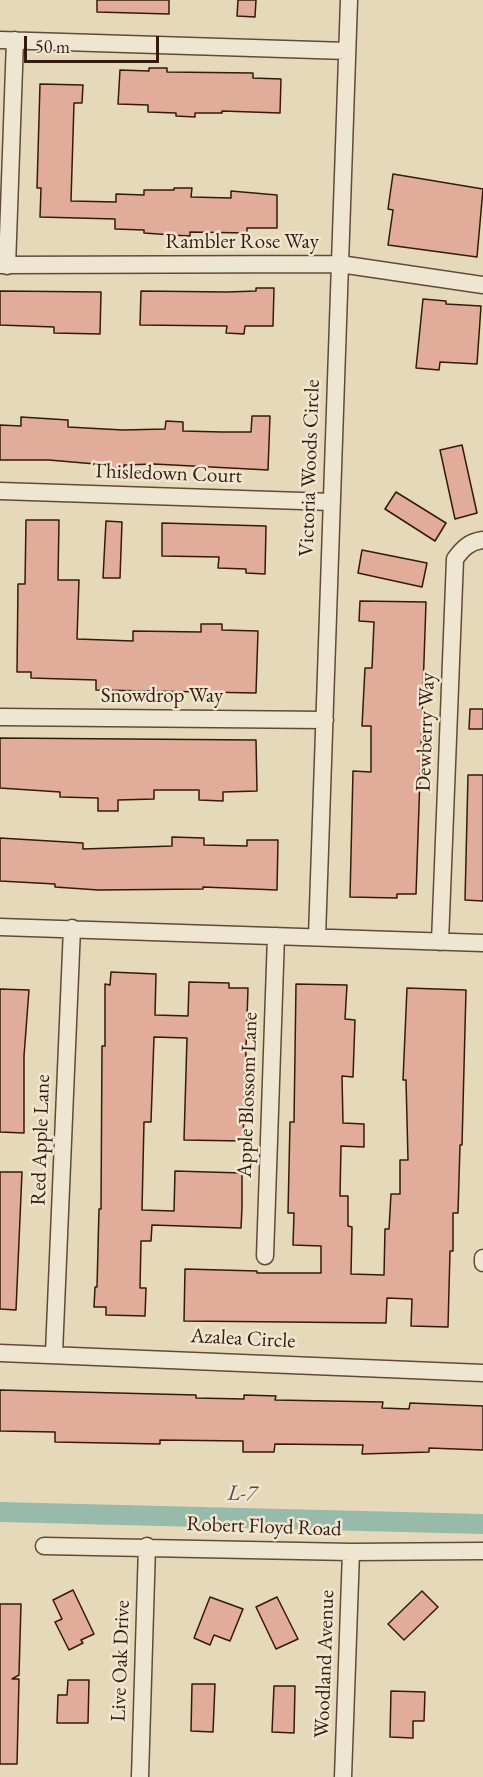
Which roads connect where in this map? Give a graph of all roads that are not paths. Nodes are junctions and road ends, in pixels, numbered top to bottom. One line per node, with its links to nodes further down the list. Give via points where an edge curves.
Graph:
1 (349, 0): 3 (street, Victoria Woods Circle)
2 (7, 40): 3 (street); 5 (street)
3 (347, 51): 4 (street, Victoria Woods Circle)
4 (340, 264): 5 (street, Rambler Rose Way); 6 (street, Rambler Rose Way); 8 (street, Victoria Woods Circle)
5 (4, 266)
6 (483, 285)
7 (0, 491): 8 (street, Thisledown Court)
8 (332, 502): 11 (street, Victoria Woods Circle)
9 (483, 540): 16 (street, Dewberry Way, via 463,548 455,559)
10 (0, 717): 11 (street, Snowdrop Way)
11 (325, 720): 15 (street, Victoria Woods Circle)
12 (0, 927): 13 (street)
13 (72, 928): 14 (street); 22 (street, Red Apple Lane)
14 (276, 936): 15 (street); 18 (street, Apple Blossom Lane)
15 (317, 937): 16 (street)
16 (440, 942): 17 (street)
17 (483, 943)
18 (265, 1256)
19 (483, 1258): 20 (street)
20 (483, 1263)
21 (0, 1353): 22 (street, Azalea Circle)
22 (54, 1353): 23 (street, Azalea Circle)
23 (483, 1373)
24 (44, 1546): 25 (street, Robert Floyd Road)
25 (147, 1546): 27 (street, Robert Floyd Road); 28 (street, Live Oak Drive)
26 (483, 1551): 27 (street, Robert Floyd Road)
27 (351, 1552): 29 (street, Woodland Avenue)
28 (140, 1777)
29 (343, 1777)

